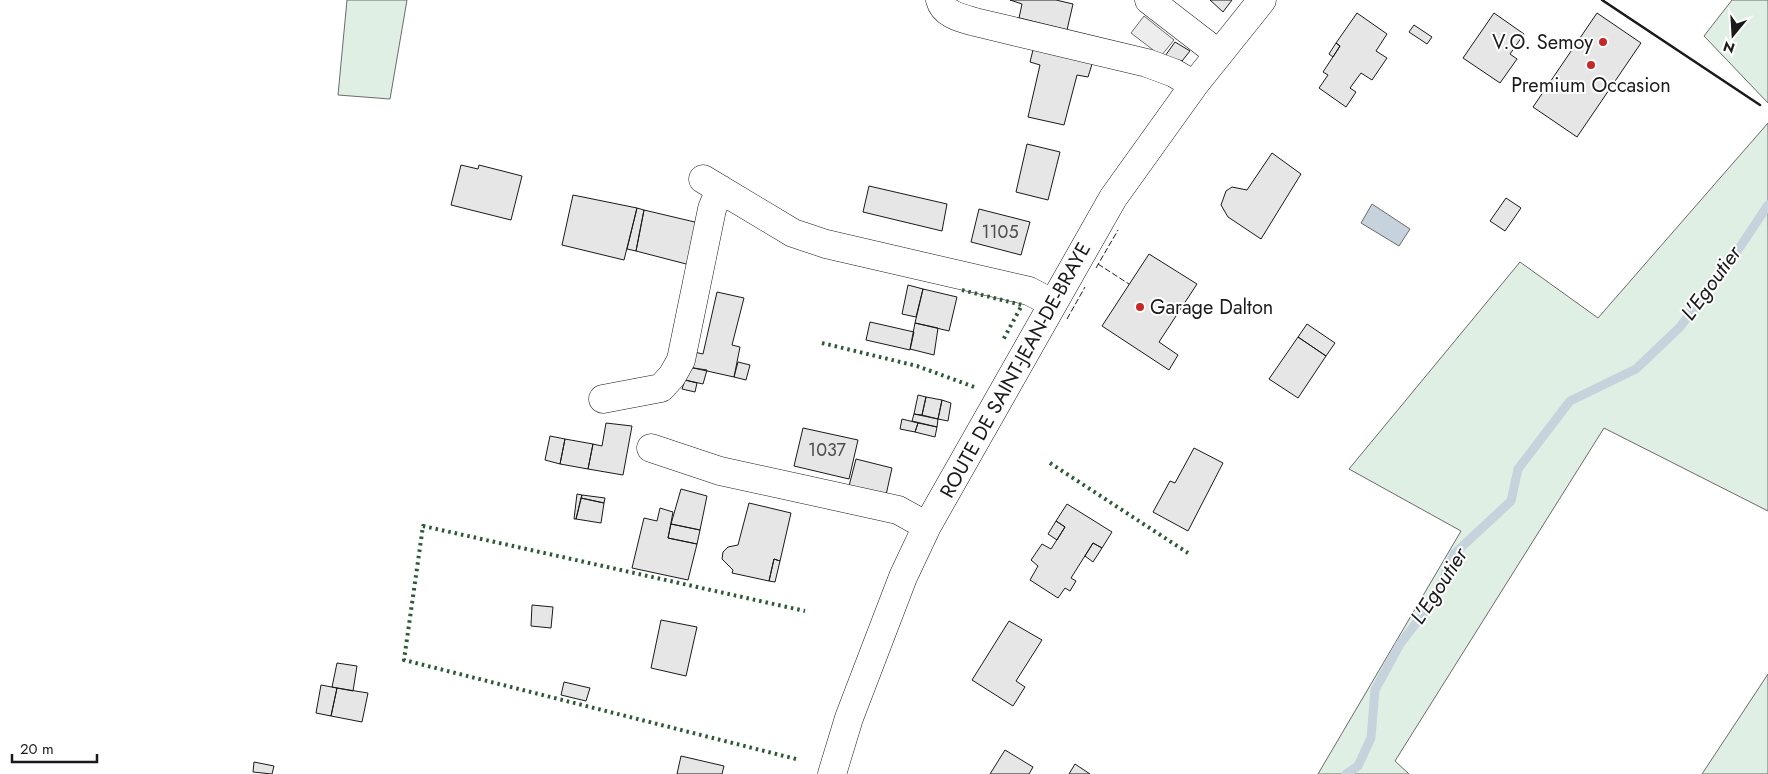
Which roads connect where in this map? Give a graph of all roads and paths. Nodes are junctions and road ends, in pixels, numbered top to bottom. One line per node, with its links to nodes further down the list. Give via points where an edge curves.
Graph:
1 (940, 0): 5 (street, via 950,14 1147,63)
2 (1149, 0): 4 (street)
3 (1262, 0): 4 (street, ROUTE DE SAINT-JEAN-DE-BRAYE)
4 (1219, 54): 5 (street, ROUTE DE SAINT-JEAN-DE-BRAYE)
5 (1194, 85): 6 (street, ROUTE DE SAINT-JEAN-DE-BRAYE, via 1113,198)
6 (1052, 303): 7 (street, via 1029,291 802,236 712,184 712,209 681,360 661,388); 9 (street, ROUTE DE SAINT-JEAN-DE-BRAYE)
7 (603, 399)
8 (651, 448): 9 (street, via 720,471 898,510)
9 (927, 526): 10 (street, ROUTE DE SAINT-JEAN-DE-BRAYE, via 849,718)
10 (832, 774)

